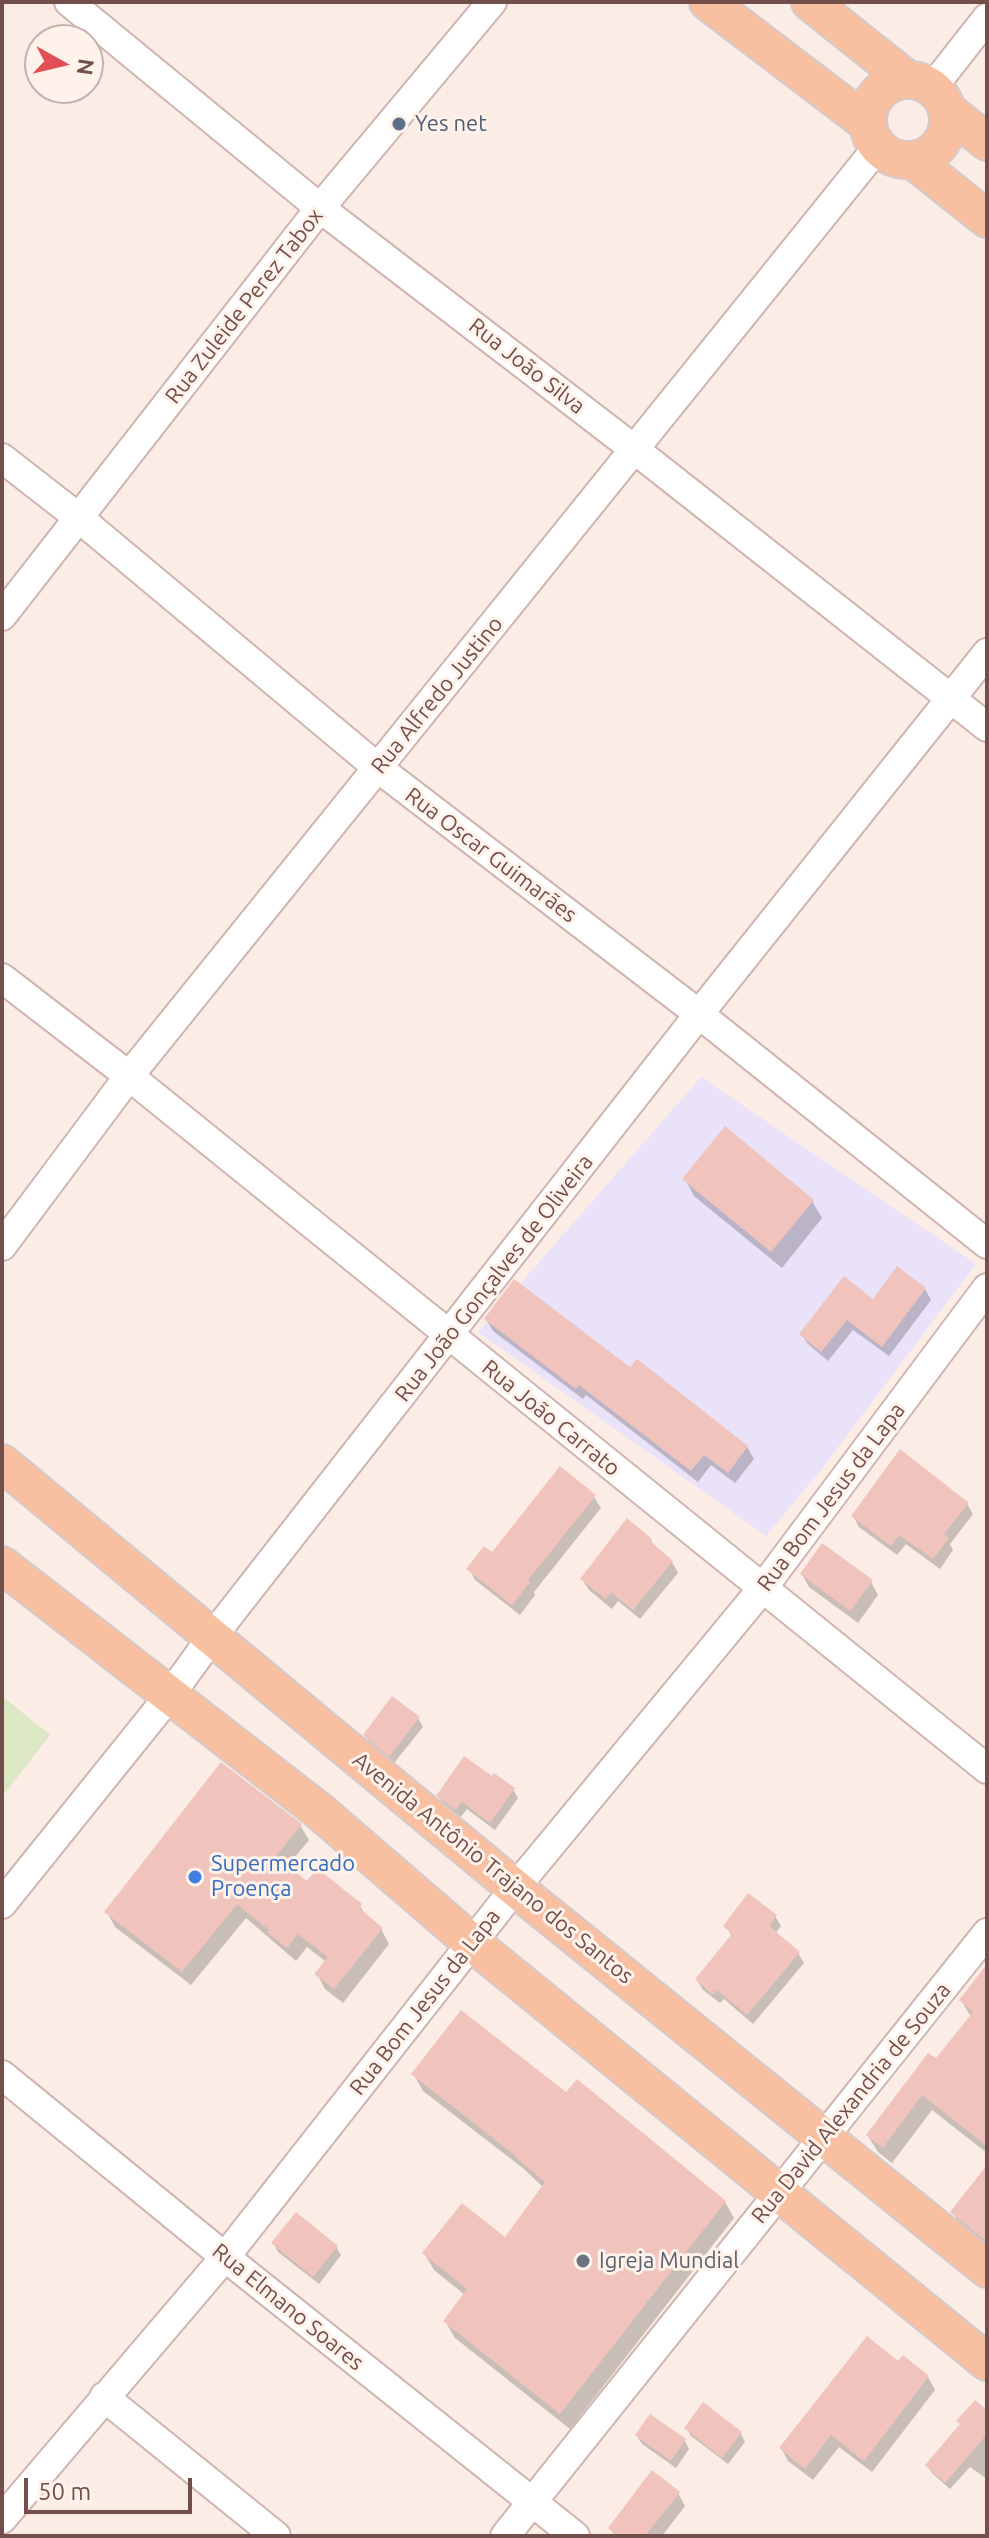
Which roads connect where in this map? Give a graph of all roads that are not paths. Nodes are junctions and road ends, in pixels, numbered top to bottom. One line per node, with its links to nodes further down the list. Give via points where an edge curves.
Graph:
1 (69, 2): 10 (street, Rua João Silva)
2 (492, 2): 10 (street, Rua Zuleide Perez Tabox)
3 (708, 2): 7 (main road)
4 (810, 2): 6 (main road)
5 (987, 18): 6 (street)
6 (929, 92): 7 (main road, via 895,82 883,88 869,110); 8 (main road); 9 (main road, via 948,123 938,148)
7 (872, 136): 9 (main road, via 888,156); 12 (street, Rua Alfredo Justino)
8 (987, 142)
9 (914, 161): 11 (main road)
10 (320, 208): 12 (street, Rua João Silva); 14 (street, Rua Zuleide Perez Tabox)
11 (987, 219)
12 (634, 449): 17 (street, Rua João Silva); 19 (street, Rua Alfredo Justino)
13 (2, 458): 14 (street, Rua Oscar Guimarães)
14 (79, 518): 15 (street, Rua Zuleide Perez Tabox); 19 (street, Rua Oscar Guimarães)
15 (2, 616)
16 (987, 653): 17 (street, Rua João Gonçalves de Oliveira)
17 (951, 699): 18 (street, Rua João Silva); 21 (street, Rua João Gonçalves de Oliveira)
18 (987, 727)
19 (378, 768): 21 (street, Rua Oscar Guimarães); 22 (street, Rua Alfredo Justino)
20 (2, 978): 22 (street, Rua João Carrato)
21 (699, 1014): 23 (street, Rua Oscar Guimarães); 26 (street, Rua João Gonçalves de Oliveira)
22 (129, 1076): 24 (street, Rua Alfredo Justino); 26 (street, Rua João Carrato)
23 (987, 1244)
24 (2, 1246)
25 (987, 1288): 29 (street, Rua Bom Jesus da Lapa)
26 (449, 1335): 29 (street, Rua João Carrato); 30 (street, Rua João Gonçalves de Oliveira)
27 (2, 1463): 30 (main road, Avenida Antônio Trajano dos Santos)
28 (2, 1565): 31 (main road)
29 (762, 1589): 32 (street, Rua João Carrato); 33 (street, Rua Bom Jesus da Lapa)
30 (212, 1637): 31 (street, Rua João Gonçalves de Oliveira); 33 (main road, Avenida Antônio Trajano dos Santos)
31 (170, 1695): 34 (street, Rua João Gonçalves de Oliveira); 36 (main road, via 318,1810)
32 (987, 1769)
33 (515, 1888): 36 (street, Rua Bom Jesus da Lapa); 38 (main road, Avenida Antônio Trajano dos Santos)
34 (2, 1904)
35 (987, 1933): 38 (street, Rua David Alexandria de Souza)
36 (471, 1942): 39 (main road); 40 (street, Rua Bom Jesus da Lapa)
37 (2, 2075): 40 (street, Rua Elmano Soares)
38 (823, 2138): 39 (street, Rua David Alexandria de Souza); 41 (main road, Avenida Antônio Trajano dos Santos)
39 (779, 2192): 42 (main road); 44 (street, Rua David Alexandria de Souza)
40 (225, 2257): 43 (street, Rua Bom Jesus da Lapa); 44 (street, Rua Elmano Soares)
41 (987, 2269)
42 (987, 2362)
43 (104, 2397): 45 (street, Rua Bom Jesus da Lapa); 46 (street)
44 (533, 2502): 47 (street, Rua David Alexandria de Souza); 48 (street, Rua Elmano Soares)
45 (2, 2519)
46 (276, 2536)
47 (505, 2536)
48 (575, 2536)

